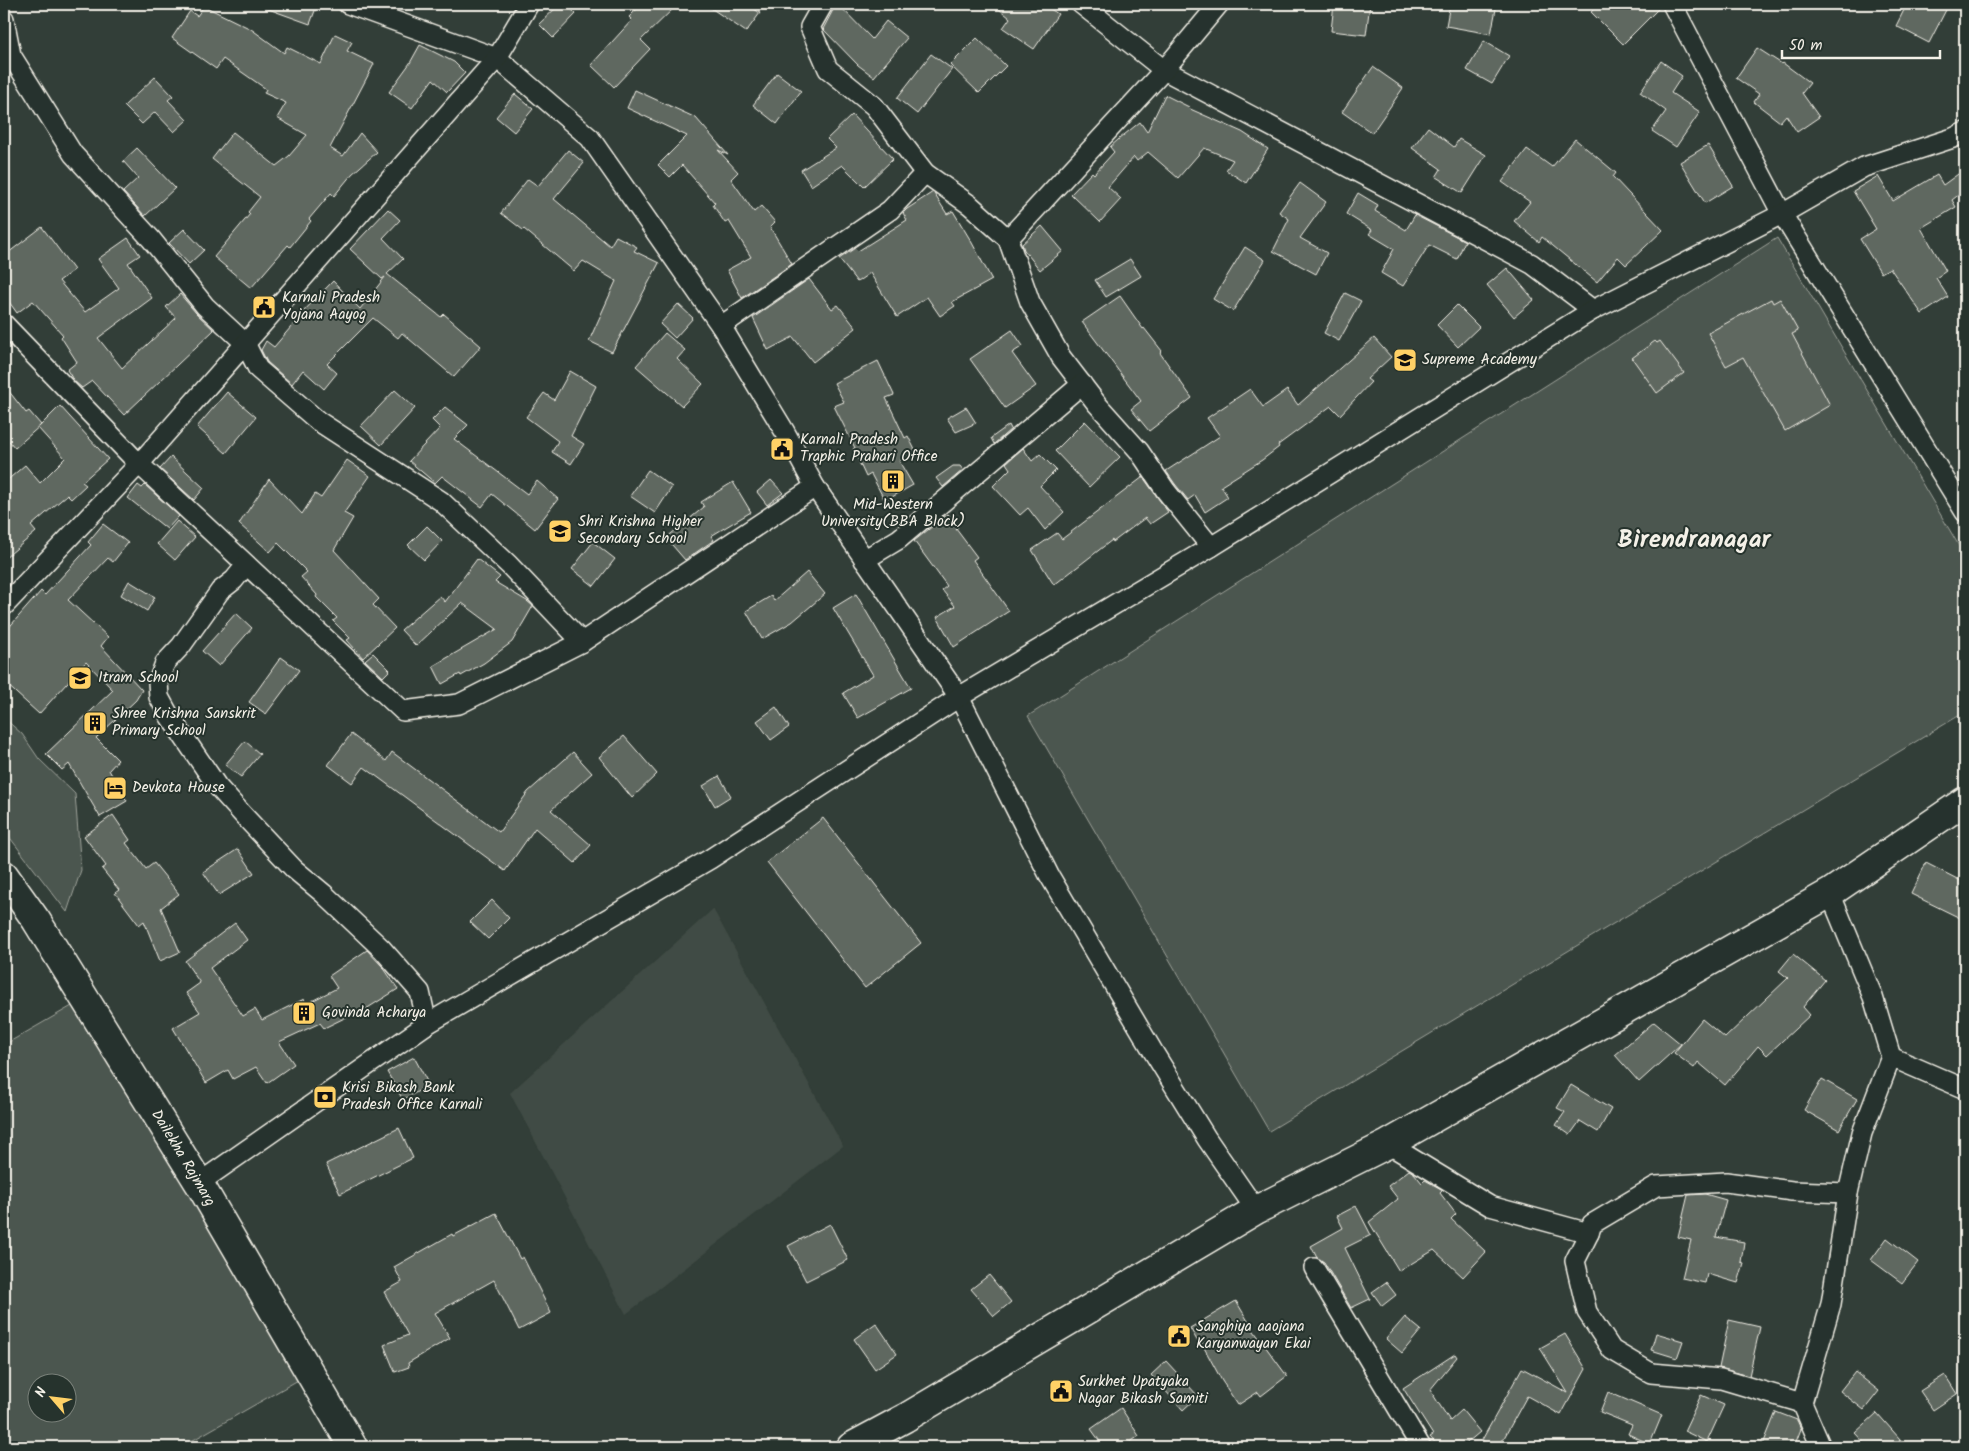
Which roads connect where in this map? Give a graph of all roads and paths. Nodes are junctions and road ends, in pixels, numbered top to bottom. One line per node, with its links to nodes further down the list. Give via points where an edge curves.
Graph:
1 (348, 4): 8 (street)
2 (529, 4): 8 (street)
3 (823, 4): 11 (street, via 810,27 828,69 874,106)
4 (1081, 4): 9 (street)
5 (1219, 4): 9 (street)
6 (1672, 4): 12 (street)
7 (4, 19): 17 (street, via 11,55 73,154 151,239 205,306)
8 (497, 58): 16 (street, via 590,138); 17 (street)
9 (1164, 70): 13 (street); 14 (street, via 1532,264)
10 (1965, 132): 12 (street, via 1864,167)
11 (925, 173): 13 (street, via 970,205); 16 (street, via 890,210)
12 (1782, 214): 14 (street); 21 (street)
13 (1008, 239): 18 (street, via 1030,302 1061,357)
14 (1593, 310): 22 (street)
15 (4, 324): 19 (street)
16 (721, 326): 20 (street)
17 (245, 343): 19 (street); 26 (street, via 258,369 318,421 441,501 509,565)
18 (1082, 384): 22 (street); 23 (street, via 898,539)
19 (139, 464): 24 (street); 25 (street)
20 (815, 487): 23 (street); 26 (street)
21 (1965, 512)
22 (1211, 547): 27 (street)
23 (864, 560): 27 (street)
24 (246, 565): 26 (street, via 403,711 460,704); 31 (street, via 220,591 165,663 158,682 159,697 217,786 294,869 382,949 420,992)
25 (4, 606)
26 (582, 642)
27 (959, 697): 31 (street, via 710,859); 37 (street, via 1049,875 1193,1116)
28 (1965, 802): 30 (street)
29 (4, 875): 35 (street, Dailekha Rajmarg, via 36,920)
30 (1830, 893): 32 (street, via 1873,997); 34 (street)
31 (427, 1024): 35 (street)
32 (1891, 1057): 33 (street); 36 (street, via 1862,1133)
33 (1965, 1089)
34 (1388, 1144): 37 (street); 38 (street, via 1490,1206)
35 (199, 1183): 41 (street, Dailekha Rajmarg)
36 (1848, 1193): 38 (street, via 1792,1191 1726,1182 1656,1186 1592,1224); 40 (street, via 1831,1304)
37 (1256, 1210): 42 (street)
38 (1589, 1233): 40 (street, via 1575,1261 1587,1312 1612,1350 1652,1373 1721,1379)
39 (1314, 1268): 43 (street)
40 (1802, 1403): 44 (street)
41 (353, 1447)
42 (851, 1447)
43 (1421, 1447)
44 (1821, 1447)

